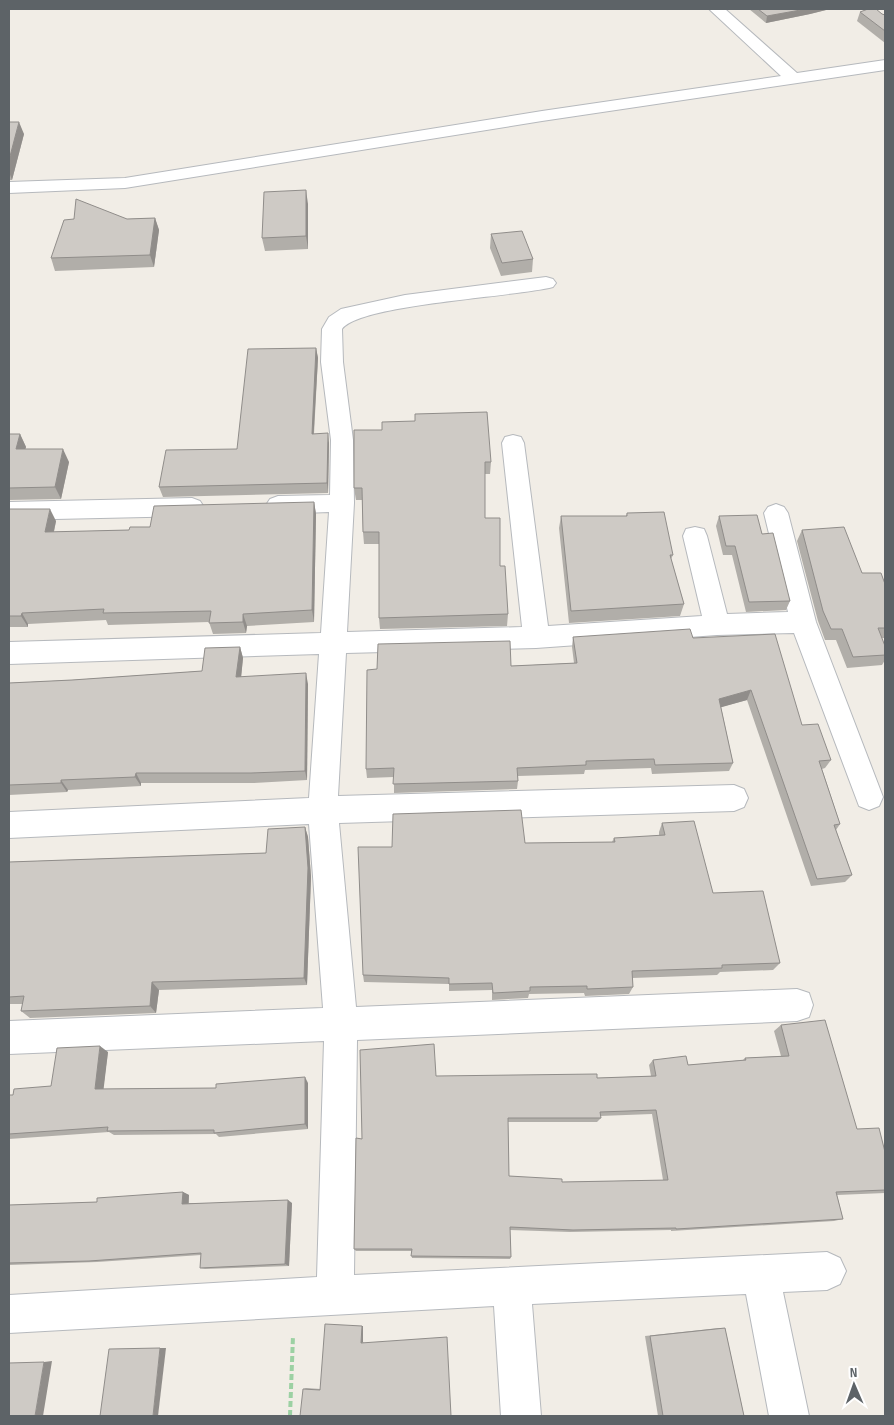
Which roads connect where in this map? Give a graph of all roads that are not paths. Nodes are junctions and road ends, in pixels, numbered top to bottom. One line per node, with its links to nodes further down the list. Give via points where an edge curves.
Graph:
1 (716, 9): 3 (street)
2 (885, 65): 3 (street)
3 (794, 80): 4 (street, via 542,116 125,183)
4 (9, 188)
5 (546, 283): 7 (street, via 405,301 348,314 336,322 332,329 332,362 342,440)
6 (513, 443): 13 (street)
7 (342, 503): 8 (street); 14 (street)
8 (9, 512)
9 (776, 513): 11 (street)
10 (695, 536): 12 (street)
11 (803, 622): 12 (street); 16 (street)
12 (717, 625): 13 (street)
13 (536, 637): 14 (street)
14 (332, 644): 15 (street); 18 (street)
15 (9, 653)
16 (869, 797)
17 (734, 798): 18 (street)
18 (323, 810): 19 (street); 21 (street)
19 (9, 826)
20 (797, 1005): 21 (street)
21 (341, 1024): 22 (street); 26 (street)
22 (9, 1038)
23 (827, 1271): 24 (street)
24 (762, 1274): 25 (street); 29 (street)
25 (512, 1287): 26 (street); 28 (street)
26 (335, 1295): 27 (street)
27 (9, 1314)
28 (521, 1416)
29 (789, 1416)

